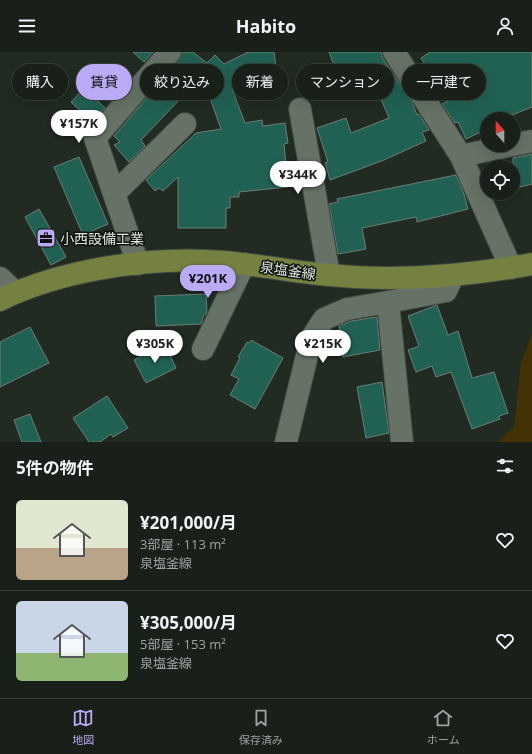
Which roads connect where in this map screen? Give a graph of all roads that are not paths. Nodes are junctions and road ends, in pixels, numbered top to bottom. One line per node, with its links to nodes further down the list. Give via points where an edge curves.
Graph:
1 (170, 52): 9 (street, via 95,138)
2 (401, 55): 8 (street)
3 (300, 109): 14 (street)
4 (185, 124): 9 (street)
5 (532, 141): 6 (street)
6 (520, 143)
7 (480, 152): 8 (street)
8 (461, 156): 13 (street)
9 (114, 194): 10 (street)
10 (138, 264): 11 (main road, 泉塩釜線, via 206,261); 16 (main road, 泉塩釜線, via 77,273)
11 (244, 264): 14 (main road, 泉塩釜線); 18 (street)
12 (532, 264): 13 (main road, 泉塩釜線)
13 (511, 268): 15 (main road, 泉塩釜線)
14 (329, 275): 15 (main road, 泉塩釜線, via 375,278)
15 (453, 276): 17 (street, via 446,291)
16 (5, 290)
17 (388, 302): 19 (street, via 347,309 324,319 311,339); 20 (street)
18 (203, 349)
19 (286, 442)
20 (402, 442)

